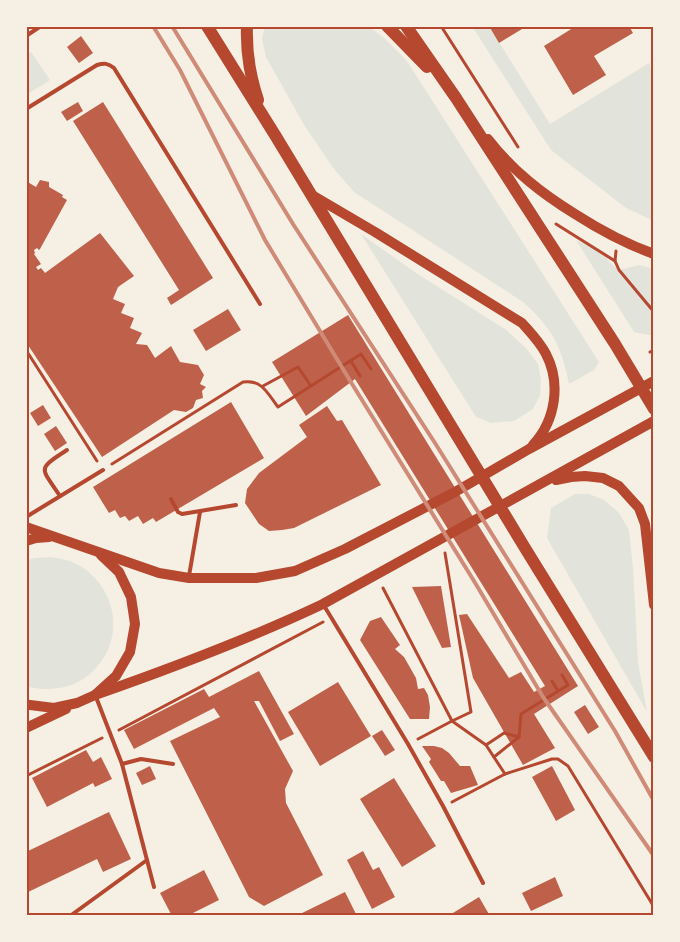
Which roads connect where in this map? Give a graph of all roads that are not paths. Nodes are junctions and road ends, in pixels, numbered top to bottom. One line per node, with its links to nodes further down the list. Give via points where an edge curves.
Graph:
1 (40, 26): 7 (lane)
2 (207, 26): 11 (main road)
3 (247, 26): 11 (main road, via 248,60)
4 (388, 26): 9 (main road)
5 (406, 26): 8 (main road)
6 (412, 26): 8 (lane)
7 (26, 36)
8 (417, 41): 9 (main road)
9 (456, 98): 13 (main road, via 502,155 549,198 618,239); 16 (main road)
10 (26, 109): 14 (lane, via 97,65 109,63)
11 (264, 118): 12 (main road)
12 (311, 195): 18 (main road, via 522,323 546,354 554,378 553,408 545,427); 38 (main road)
13 (654, 254)
14 (260, 304)
15 (654, 381): 18 (main road)
16 (654, 409)
17 (654, 422): 21 (main road)
18 (529, 449): 31 (main road, via 345,550 295,571 256,578)
19 (67, 450): 22 (lane, via 44,469)
20 (103, 470): 22 (lane)
21 (545, 482): 32 (main road); 33 (main road, via 585,476 603,478 619,486 630,497 639,508 645,524)
22 (60, 496): 26 (lane)
23 (171, 499): 25 (lane, via 179,514)
24 (236, 505): 25 (lane)
25 (200, 512): 31 (lane)
26 (26, 517)
27 (26, 527): 28 (main road)
28 (55, 537): 29 (main road); 30 (main road)
29 (26, 541)
30 (99, 552): 31 (main road, via 159,572); 34 (main road, via 118,572 131,596 135,624 130,652 121,668)
31 (189, 578)
32 (322, 604): 34 (main road, via 285,622); 42 (lane, via 408,744)
33 (654, 605)
34 (95, 695): 35 (main road); 39 (lane)
35 (77, 703): 36 (main road, via 54,708); 37 (main road)
36 (26, 704)
37 (26, 728)
38 (654, 757)
39 (122, 764): 40 (lane, via 141,759); 41 (lane)
40 (173, 764)
41 (147, 860): 43 (lane); 44 (lane)
42 (483, 882)
43 (154, 887)
44 (70, 916)

